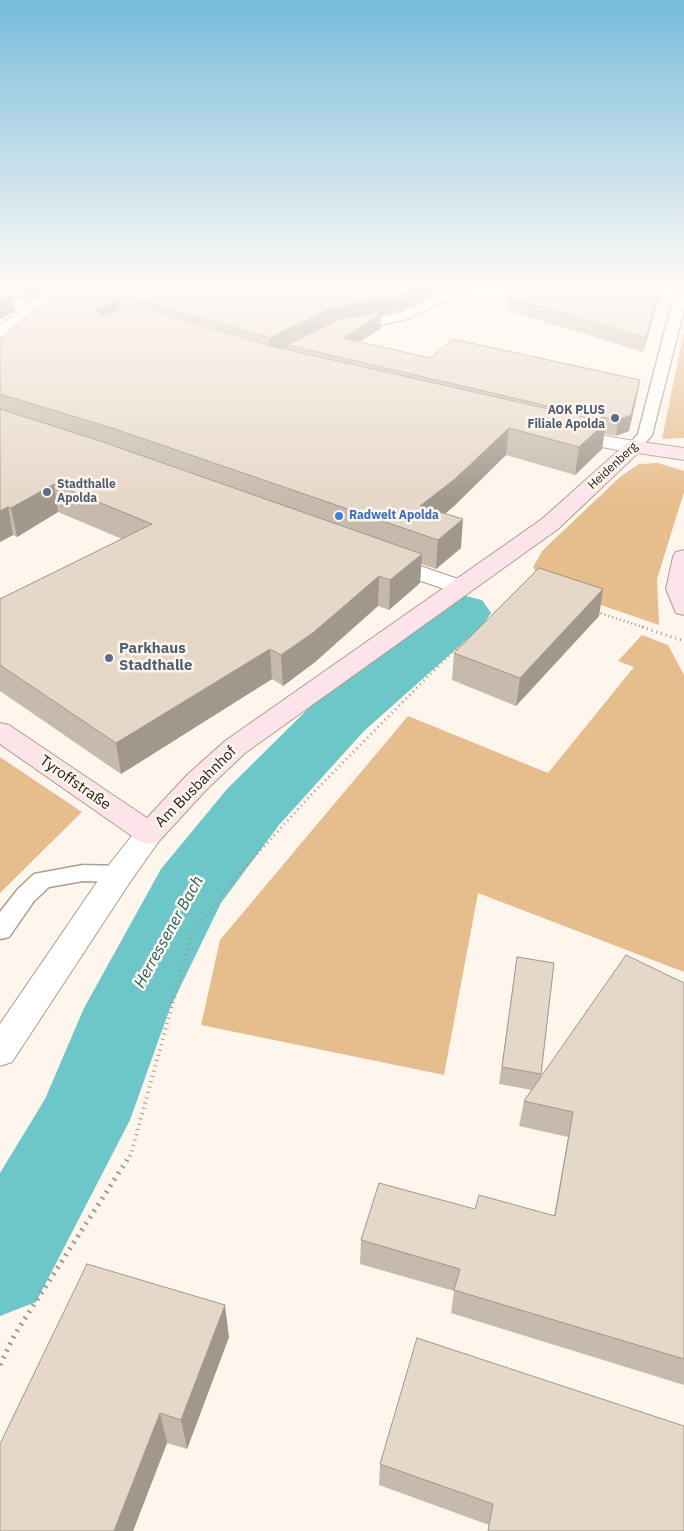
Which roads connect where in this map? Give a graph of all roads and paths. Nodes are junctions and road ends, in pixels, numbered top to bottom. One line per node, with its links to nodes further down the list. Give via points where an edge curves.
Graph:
1 (668, 359): 3 (lane, Heidenberg, via 645,435)
2 (547, 430): 3 (street)
3 (634, 447): 4 (street); 7 (street, Heidenberg, via 550,524)
4 (684, 454)
5 (367, 554): 7 (street)
6 (684, 557): 8 (street, via 677,589)
7 (459, 587): 13 (street, Am Busbahnhof, via 235,747)
8 (684, 608)
9 (591, 610): 11 (path)
10 (462, 642): 17 (path, via 303,804 241,872 192,933 131,1154 15,1334)
11 (684, 642)
12 (0, 731): 13 (street, Tyroffstraße)
13 (149, 834): 14 (street, Am Busbahnhof)
14 (119, 874): 15 (lane, via 83,873 42,880 26,895); 16 (street, Am Busbahnhof)
15 (0, 930)
16 (0, 1052)
17 (0, 1365)

